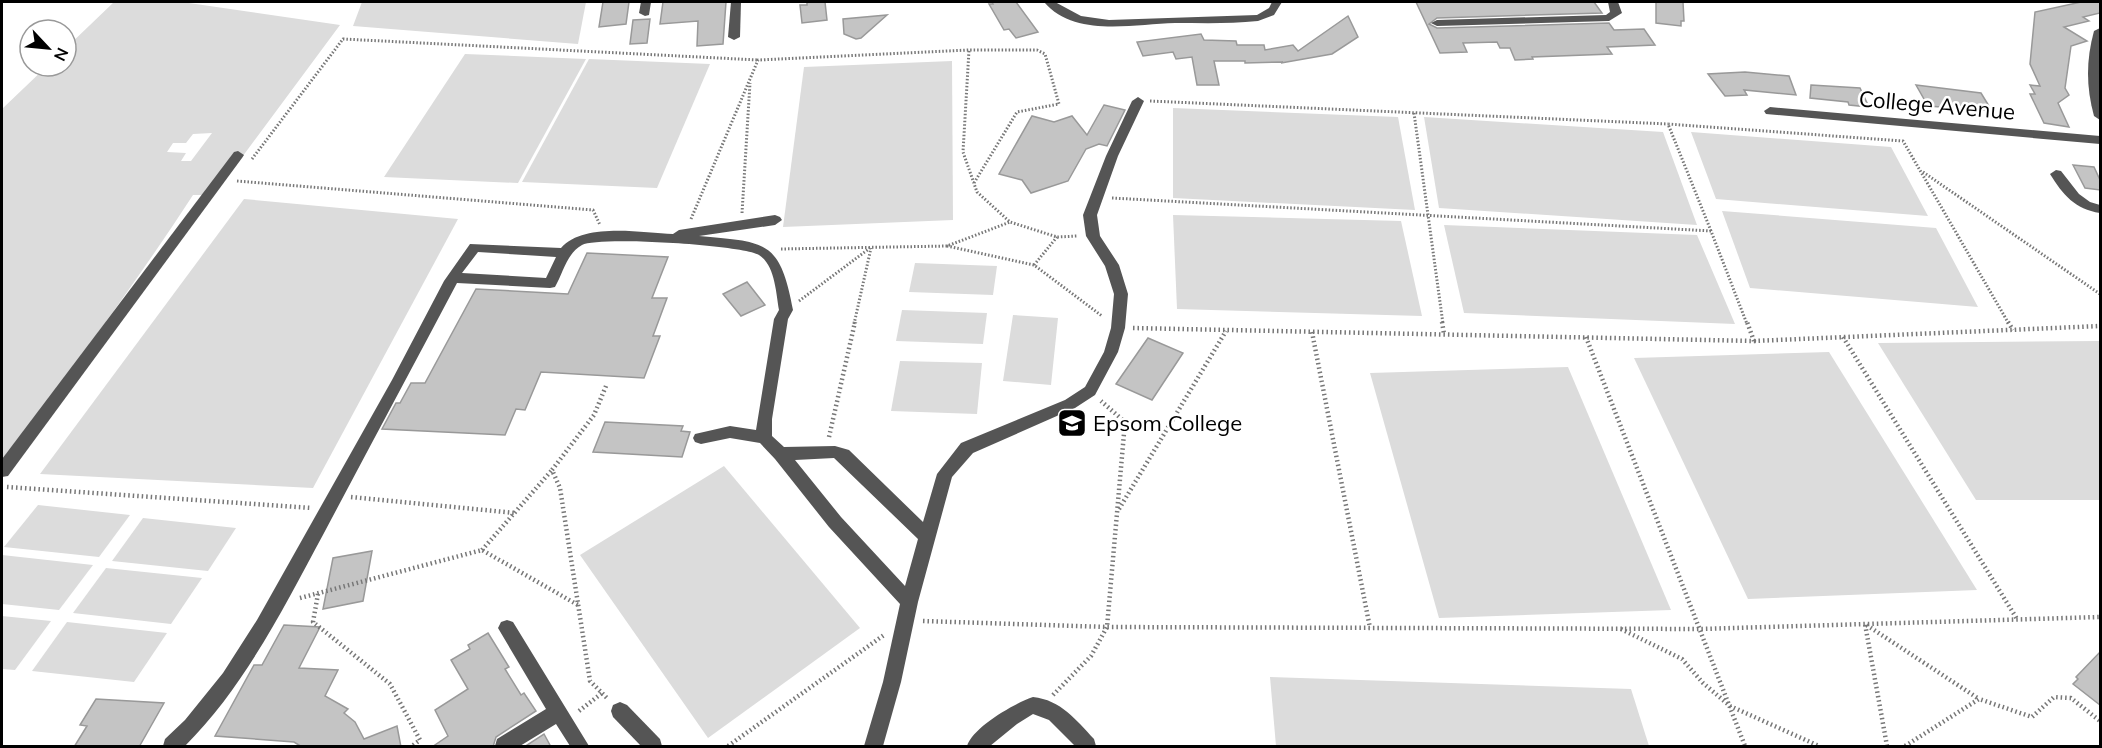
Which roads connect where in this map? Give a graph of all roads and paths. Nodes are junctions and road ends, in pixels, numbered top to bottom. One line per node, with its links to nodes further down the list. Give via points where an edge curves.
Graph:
1 (736, 2): 7 (street)
2 (1049, 2): 3 (street, via 1076,18 1106,23 1251,19 1269,14)
3 (1277, 2)
4 (1613, 2): 5 (street, via 1616,13 1608,18)
5 (1437, 23)
6 (2100, 31): 14 (street, via 2091,82)
7 (734, 37)
8 (969, 50): 9 (path); 21 (path, via 963,152); 21 (path, via 1037,50 1045,54 1059,104 1017,112)
9 (758, 60): 10 (path); 17 (path, via 343,39)
10 (750, 79): 27 (path); 33 (path)
11 (1138, 101): 13 (path); 22 (street)
12 (1770, 111): 16 (street, College Avenue)
13 (1413, 113): 15 (path); 24 (path)
14 (2100, 116)
15 (1668, 124): 18 (path, via 1903,141); 28 (path)
16 (2100, 140)
17 (244, 158): 59 (street)
18 (1920, 170): 41 (path); 46 (path)
19 (243, 171): 29 (path, via 236,181 593,210)
20 (2056, 174): 23 (street, via 2072,198)
21 (974, 183): 26 (path, via 977,192)
22 (1096, 198): 24 (path); 30 (street, via 1090,216)
23 (2100, 209)
24 (1426, 215): 28 (path); 48 (path)
25 (775, 220): 27 (street)
26 (1010, 222): 31 (path); 35 (path)
27 (741, 225): 32 (street, via 674,235); 34 (street)
28 (1711, 231): 51 (path)
29 (604, 236): 32 (street); 38 (street, via 578,241)
30 (1093, 236): 31 (path); 44 (street, via 1117,279 1121,294)
31 (1057, 237): 39 (path)
32 (666, 240): 33 (street)
33 (682, 241): 34 (street)
34 (739, 245): 37 (street)
35 (947, 246): 36 (path); 39 (path)
36 (871, 248): 37 (path); 42 (path); 56 (path)
37 (761, 250): 42 (street, via 779,271)
38 (565, 253): 40 (street, via 476,247 470,250); 40 (street, via 550,283)
39 (1034, 265): 44 (path)
40 (454, 278): 60 (street)
41 (2100, 294)
42 (786, 310): 55 (street, via 781,319)
43 (2100, 326): 46 (path)
44 (1118, 328): 45 (path); 53 (street, via 1111,352)
45 (1226, 330): 47 (path); 62 (path)
46 (2013, 330): 50 (path)
47 (1312, 332): 48 (path); 73 (path)
48 (1444, 334): 49 (path)
49 (1586, 337): 51 (path); 75 (path)
50 (1843, 337): 51 (path); 69 (path)
51 (1754, 341)
52 (606, 386): 58 (path, via 594,415)
53 (1090, 391): 62 (path, via 1125,422); 63 (street, via 1070,404 967,448 945,474)
54 (701, 438): 55 (street, via 730,432)
55 (764, 438): 57 (street)
56 (826, 452): 57 (street); 63 (street, via 843,455)
57 (782, 454): 65 (street, via 835,522)
58 (552, 470): 61 (path); 66 (path, via 560,488)
59 (7, 474): 60 (path, via 6,488)
60 (332, 502): 61 (path); 83 (street, via 240,661 189,731)
61 (515, 513): 64 (path)
62 (1117, 513): 71 (path)
63 (928, 538): 65 (street)
64 (482, 550): 66 (path); 84 (path, via 321,593 313,622 390,684 420,740)
65 (909, 602): 68 (street)
66 (578, 606): 76 (path, via 590,681)
67 (2100, 617): 69 (path)
68 (906, 620): 71 (path); 88 (path); 89 (street)
69 (2017, 620): 70 (path)
70 (1865, 624): 75 (path); 77 (path); 94 (path)
71 (1107, 627): 73 (path); 78 (path, via 1090,660)
72 (507, 628): 81 (street)
73 (1371, 628): 74 (path)
74 (1619, 628): 75 (path); 79 (path, via 1682,659)
75 (1700, 628): 79 (path)
76 (602, 693): 80 (path); 81 (path)
77 (1979, 699): 82 (path, via 2032,717 2054,697 2071,699); 95 (path)
78 (1041, 705): 90 (street, via 1025,708); 91 (street, via 1061,716)
79 (1730, 706): 92 (path); 93 (path)
80 (620, 711): 87 (street)
81 (562, 716): 85 (street); 86 (street)
82 (2100, 721)
83 (172, 747)
84 (412, 747)
85 (504, 747)
86 (580, 747)
87 (653, 747)
88 (728, 747)
89 (874, 747)
90 (976, 747)
91 (1087, 747)
92 (1745, 747)
93 (1819, 747)
94 (1887, 747)
95 (1905, 747)

